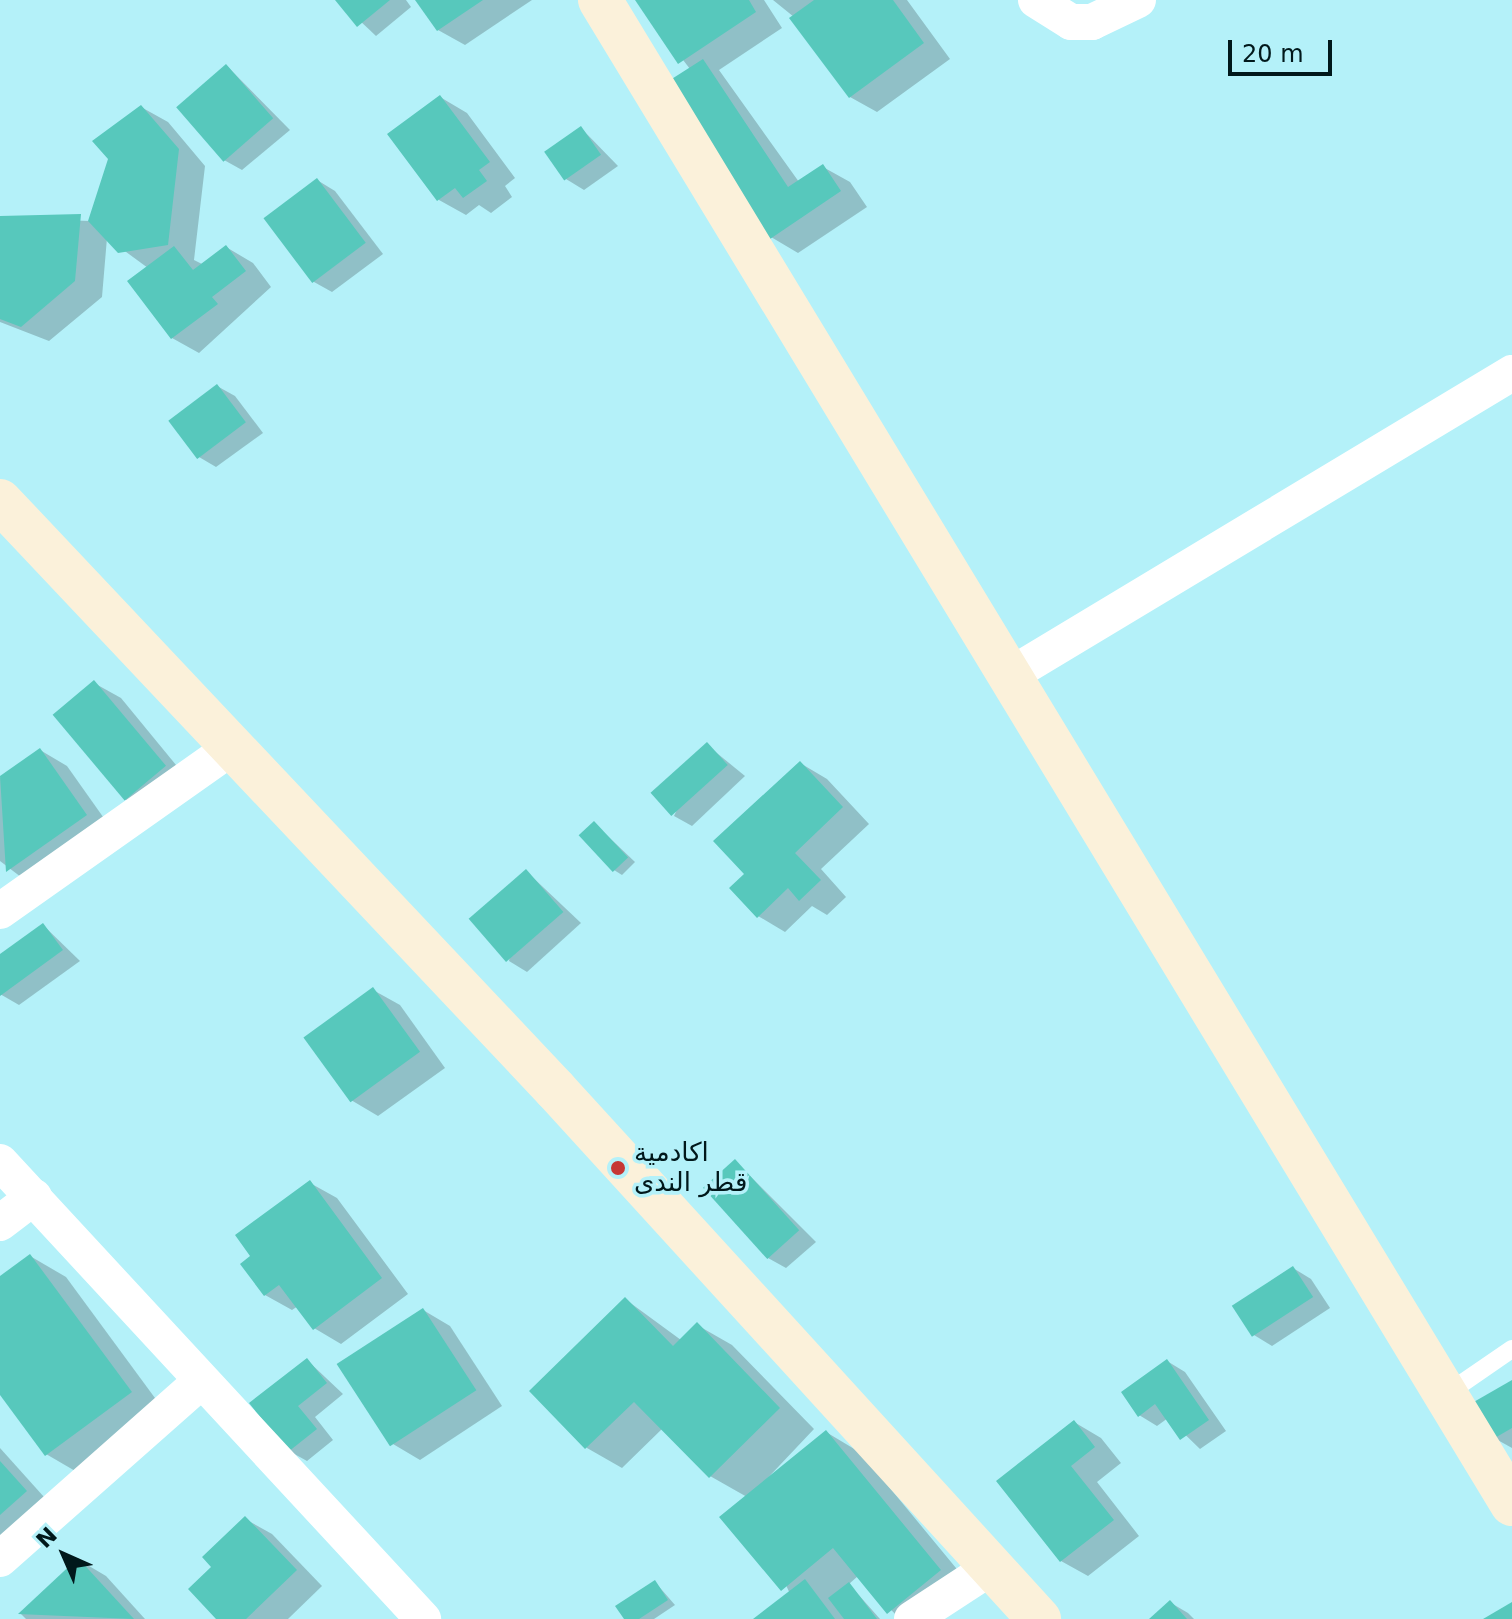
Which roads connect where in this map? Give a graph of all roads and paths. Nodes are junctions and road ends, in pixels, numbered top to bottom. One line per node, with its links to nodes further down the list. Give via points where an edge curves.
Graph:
1 (600, 0): 6 (main road)
2 (1036, 0): 3 (street, via 1071,22 1092,22)
3 (1138, 0)
4 (1512, 373): 6 (street)
5 (0, 501): 7 (main road)
6 (1010, 675): 14 (main road)
7 (230, 749): 8 (street); 17 (main road, via 555,1089)
8 (0, 911)
9 (0, 1162): 10 (street)
10 (34, 1197): 11 (street); 13 (street)
11 (0, 1223)
12 (1512, 1349): 14 (lane)
13 (201, 1381): 16 (street); 18 (street)
14 (1445, 1395): 15 (main road)
15 (1512, 1504)
16 (0, 1559)
17 (990, 1568): 19 (street); 20 (main road)
18 (423, 1619)
19 (912, 1619)
20 (1039, 1619)

